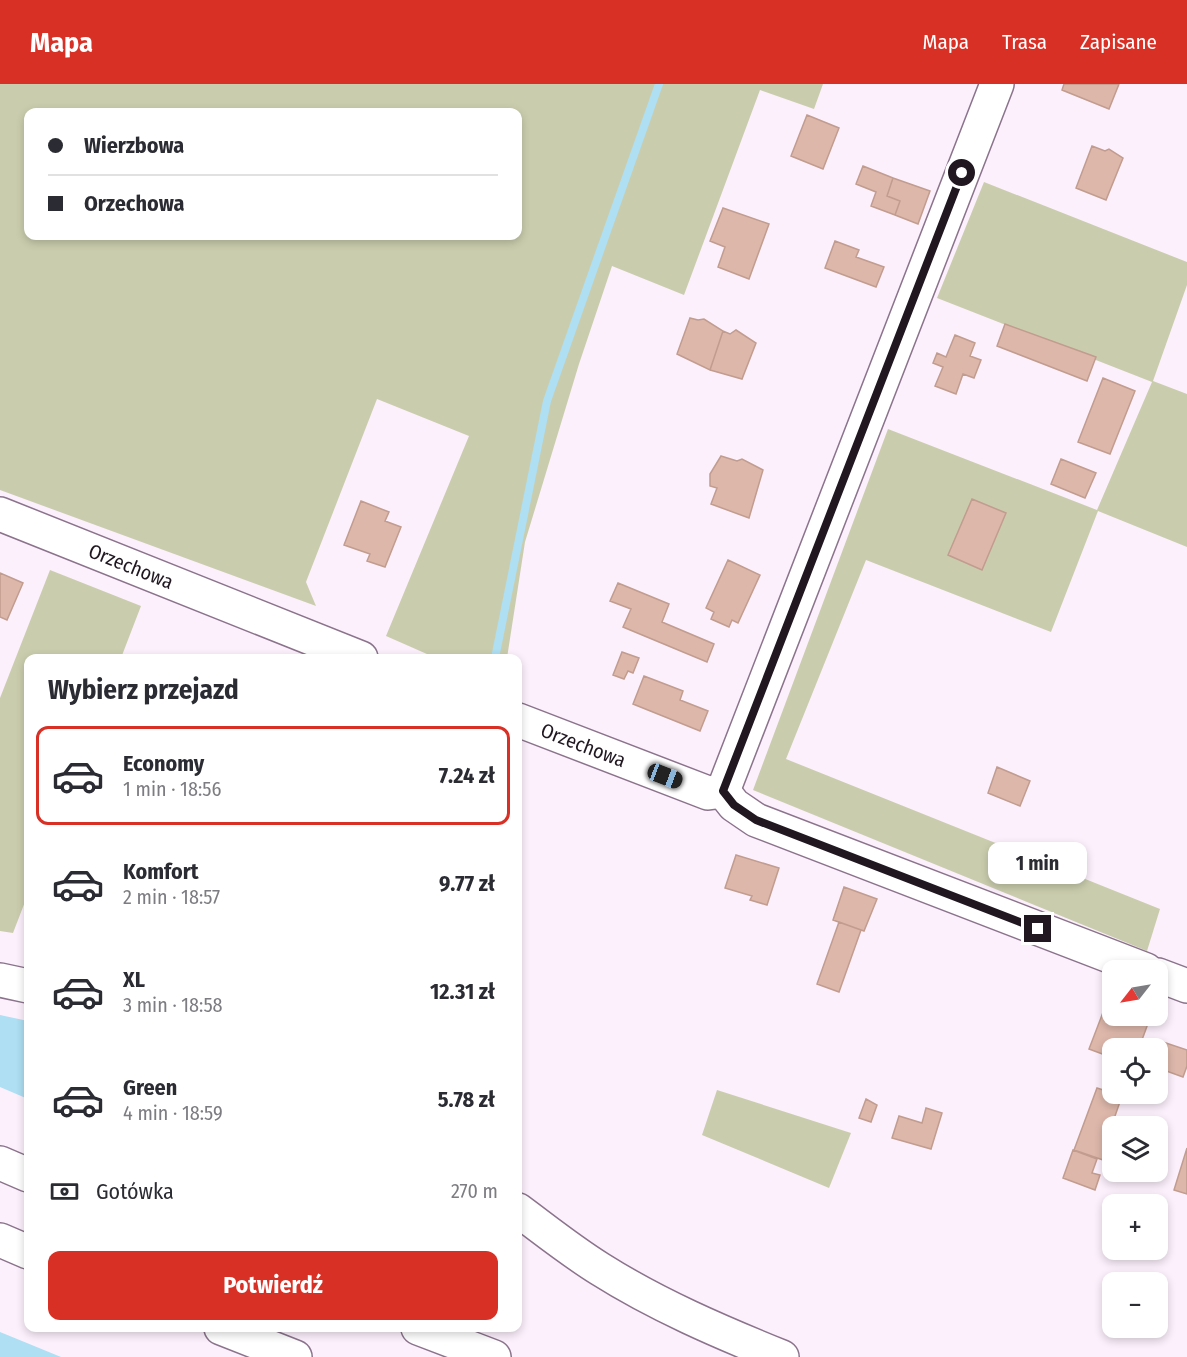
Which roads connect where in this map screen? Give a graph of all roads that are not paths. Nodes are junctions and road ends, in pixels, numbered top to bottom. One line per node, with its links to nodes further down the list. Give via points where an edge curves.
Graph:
1 (997, 84): 5 (main road)
2 (0, 514): 3 (main road, Orzechowa)
3 (352, 654)
4 (522, 722): 5 (main road, Orzechowa, via 708,793)
5 (723, 791): 6 (main road, via 734,805 756,820)
6 (1120, 960)
7 (1168, 979): 10 (main road)
8 (0, 980): 9 (main road)
9 (24, 985)
10 (1187, 986)
11 (0, 1163): 12 (main road)
12 (24, 1173)
13 (522, 1213): 20 (main road, via 641,1293)
14 (0, 1240): 15 (main road)
15 (24, 1250)
16 (231, 1332): 18 (main road)
17 (428, 1332): 19 (main road)
18 (296, 1357)
19 (494, 1357)
20 (782, 1357)

